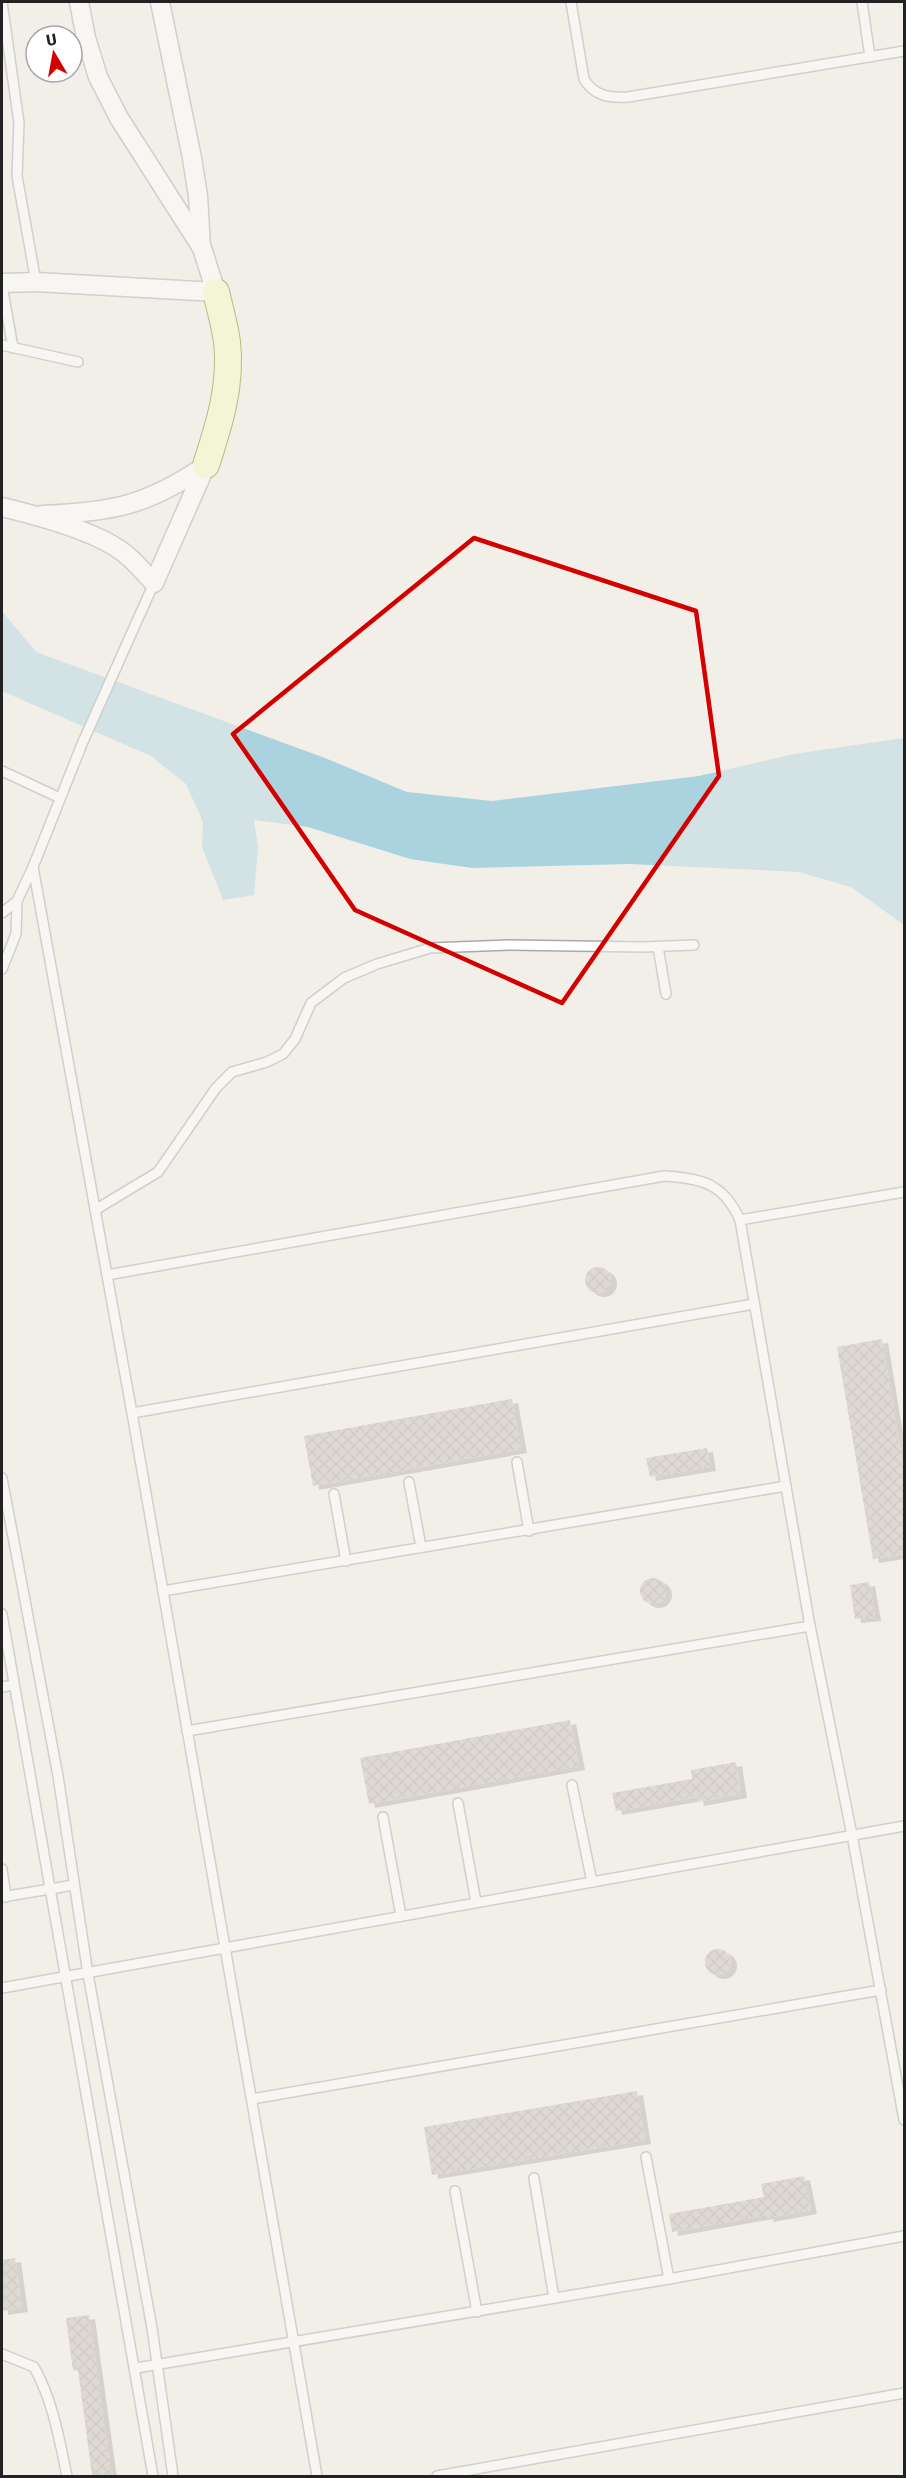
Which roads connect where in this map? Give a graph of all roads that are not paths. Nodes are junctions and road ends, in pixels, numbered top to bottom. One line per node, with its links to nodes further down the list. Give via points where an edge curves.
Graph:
1 (2, 2): 9 (lane, via 19,123 17,176)
2 (79, 2): 8 (street, via 98,77 119,118)
3 (160, 2): 8 (street, via 192,158)
4 (572, 2): 7 (lane, via 584,79 590,88 611,98)
5 (862, 2): 7 (lane)
6 (904, 51): 7 (lane)
7 (870, 57)
8 (202, 248): 11 (street)
9 (36, 282): 10 (street); 11 (street)
10 (2, 284): 13 (lane)
11 (216, 292): 15 (street, via 227,343 228,381)
12 (2, 345): 13 (lane)
13 (13, 348): 14 (lane)
14 (78, 362)
15 (206, 465): 17 (street, via 144,501 109,510); 18 (street)
16 (2, 507): 17 (street)
17 (34, 515): 18 (street, via 124,552)
18 (154, 583): 20 (lane)
19 (2, 771): 20 (lane)
20 (60, 798): 21 (lane)
21 (33, 867): 22 (lane); 29 (lane)
22 (17, 901): 23 (lane); 26 (lane, via 16,934)
23 (2, 913)
24 (694, 945): 25 (lane)
25 (658, 947): 27 (lane); 29 (lane, via 429,948 344,978 310,1003 295,1040 283,1054 232,1072 216,1088 158,1173)
26 (2, 969)
27 (666, 994)
28 (904, 1192): 30 (lane)
29 (94, 1210): 31 (lane)
30 (740, 1221): 31 (lane, via 732,1203 713,1186 687,1177 664,1176); 32 (lane)
31 (107, 1275): 33 (lane)
32 (754, 1304): 33 (lane); 37 (lane)
33 (132, 1413): 42 (lane)
34 (517, 1462): 39 (lane)
35 (2, 1478): 55 (lane, via 58,1776)
36 (409, 1482): 40 (lane)
37 (786, 1486): 39 (lane); 44 (lane)
38 (334, 1494): 41 (lane)
39 (529, 1530): 40 (lane)
40 (421, 1547): 41 (lane)
41 (346, 1561): 42 (lane)
42 (163, 1591): 47 (lane)
43 (2, 1614): 45 (lane)
44 (810, 1626): 47 (lane); 52 (lane)
45 (14, 1685): 46 (lane); 56 (lane)
46 (2, 1687)
47 (187, 1731): 60 (lane)
48 (572, 1785): 54 (lane)
49 (458, 1803): 58 (lane)
50 (383, 1817): 59 (lane)
51 (904, 1826): 52 (lane)
52 (852, 1835): 54 (lane); 64 (lane)
53 (2, 1869): 57 (lane)
54 (592, 1882): 58 (lane)
55 (74, 1885): 56 (lane); 61 (lane)
56 (49, 1889): 57 (lane); 62 (lane)
57 (4, 1897)
58 (476, 1902): 59 (lane)
59 (401, 1916): 60 (lane)
60 (226, 1948): 61 (lane); 65 (lane)
61 (88, 1974): 62 (lane); 76 (lane)
62 (65, 1978): 63 (lane); 77 (lane)
63 (2, 1989)
64 (881, 1990): 65 (lane); 66 (lane)
65 (252, 2099): 74 (lane)
66 (904, 2120)
67 (646, 2157): 71 (lane)
68 (534, 2178): 72 (lane)
69 (455, 2190): 73 (lane)
70 (904, 2236): 71 (lane)
71 (669, 2279): 72 (lane)
72 (554, 2298): 73 (lane)
73 (477, 2312): 74 (lane)
74 (295, 2342): 76 (lane); 82 (lane)
75 (2, 2354): 79 (lane, via 34,2367 45,2387)
76 (157, 2365): 77 (lane); 81 (lane)
77 (136, 2368): 80 (lane)
78 (904, 2393): 83 (lane)
79 (67, 2476)
80 (153, 2476)
81 (173, 2476)
82 (317, 2476)
83 (437, 2476)

